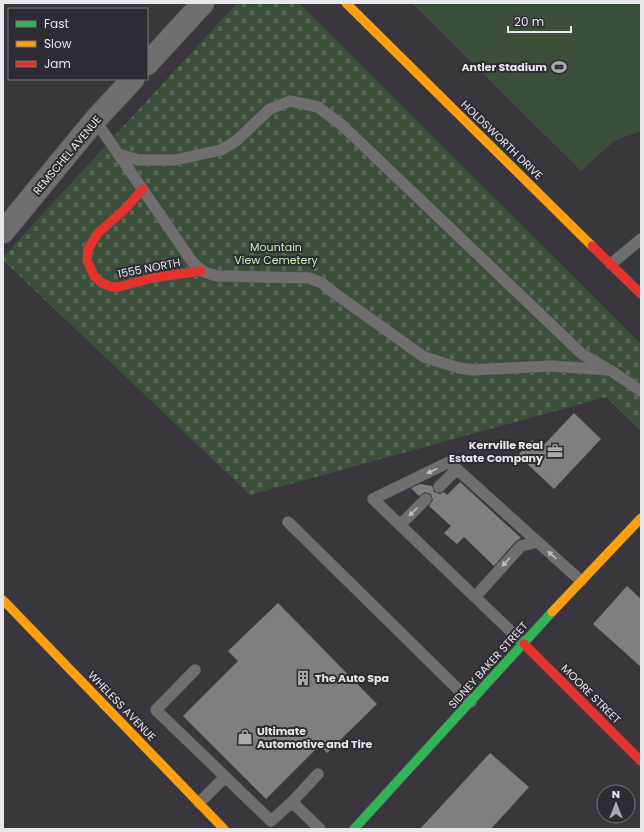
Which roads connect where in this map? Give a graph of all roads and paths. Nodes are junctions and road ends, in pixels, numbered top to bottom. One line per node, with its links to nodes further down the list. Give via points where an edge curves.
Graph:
1 (203, 3): 3 (street)
2 (346, 3): 10 (main road, HOLDSWORTH DRIVE)
3 (148, 63)
4 (132, 80): 5 (street, REMSCHEL AVENUE)
5 (95, 120): 6 (lane); 8 (street, REMSCHEL AVENUE)
6 (118, 154): 7 (lane); 13 (lane, via 139,160 175,160 221,150 236,141 270,109 290,101 318,107 343,126 582,354)
7 (143, 189): 11 (lane); 11 (main road, 1555 NORTH, via 98,233 88,249 88,260 94,276 102,283 119,287 152,278)
8 (3, 232)
9 (641, 239): 10 (lane)
10 (611, 264): 12 (main road, HOLDSWORTH DRIVE)
11 (201, 271): 13 (lane, via 218,276 309,278 322,283 424,357 459,368 473,370 550,366)
12 (641, 294)
13 (610, 370): 14 (lane)
14 (641, 391)
15 (456, 470): 16 (lane); 20 (lane, one-way to 20, via 449,462 373,499); 21 (lane)
16 (438, 487)
17 (426, 499): 20 (lane, one-way to 20)
18 (641, 518): 22 (main road, SIDNEY BAKER STREET)
19 (288, 522): 27 (lane)
20 (400, 525): 23 (lane)
21 (537, 542): 22 (lane, one-way to 21); 23 (lane, one-way to 23, via 521,546)
22 (581, 581): 25 (main road, SIDNEY BAKER STREET)
23 (475, 597): 25 (lane)
24 (3, 600): 32 (main road, WHELESS AVENUE)
25 (524, 644): 27 (main road, SIDNEY BAKER STREET); 28 (main road, MOORE STREET)
26 (195, 670): 30 (lane, via 156,710)
27 (471, 702): 35 (main road, SIDNEY BAKER STREET)
28 (641, 761)
29 (318, 774): 31 (lane)
30 (225, 777): 31 (lane, via 271,821); 32 (lane)
31 (292, 802): 34 (lane)
32 (199, 803): 33 (main road, WHELESS AVENUE)
33 (224, 829)
34 (320, 829)
35 (354, 829)

